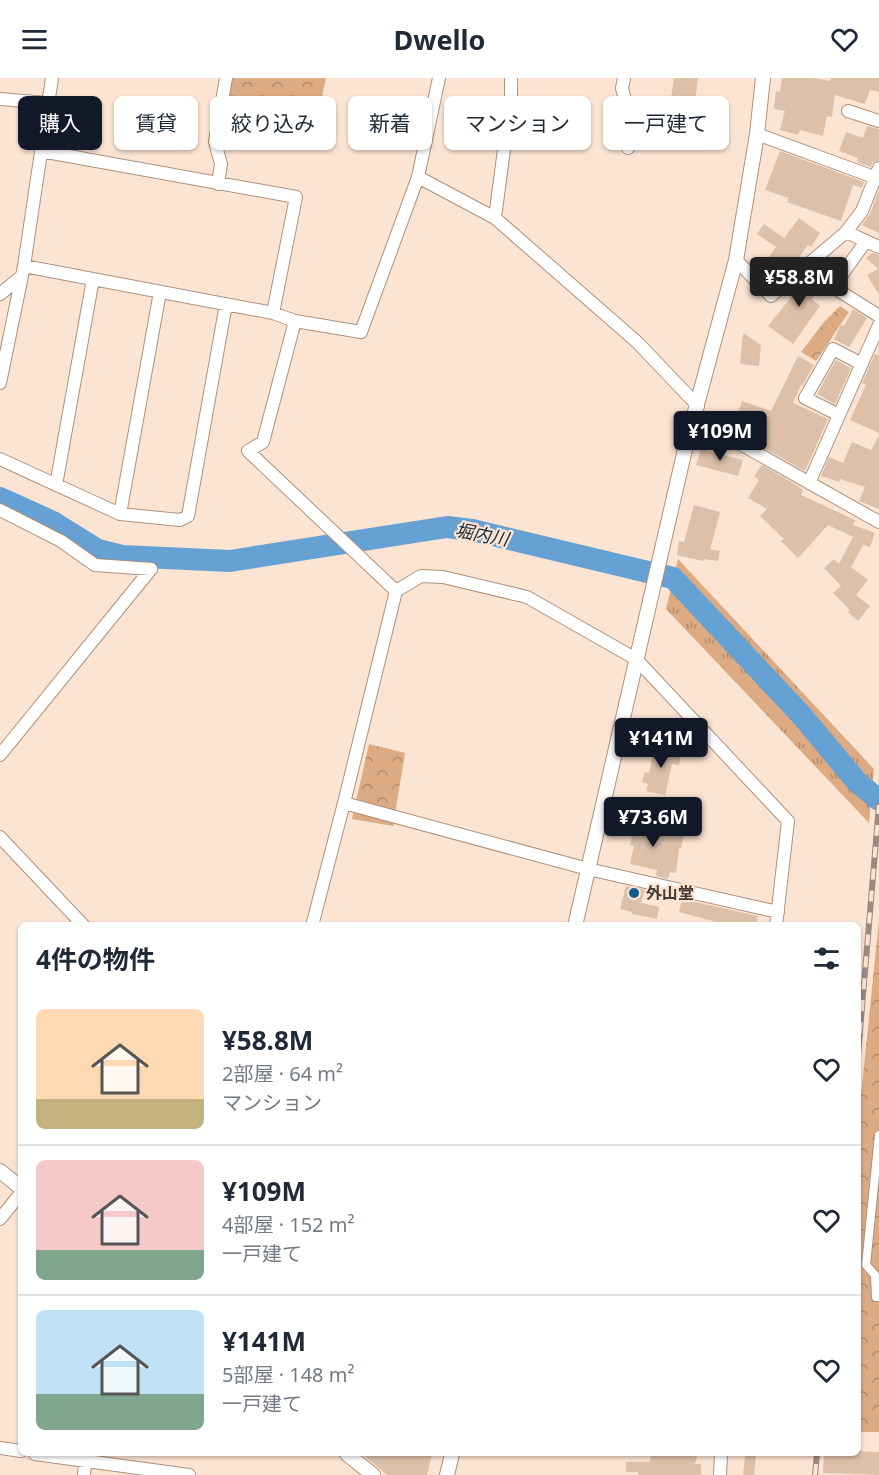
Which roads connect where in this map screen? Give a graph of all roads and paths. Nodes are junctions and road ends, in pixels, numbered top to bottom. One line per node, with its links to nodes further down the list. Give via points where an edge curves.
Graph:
1 (52, 78): 7 (street)
2 (226, 78): 17 (street, via 215,142 221,164)
3 (439, 78): 16 (street)
4 (511, 78): 18 (street)
5 (624, 78): 8 (street)
6 (763, 78): 13 (street)
7 (48, 96)
8 (624, 96)
9 (0, 99): 10 (street)
10 (18, 101)
11 (848, 111): 12 (street)
12 (879, 121)
13 (757, 134): 15 (street); 22 (street)
14 (41, 152): 17 (street); 23 (street)
15 (877, 173): 19 (street, via 862,211)
16 (418, 177): 18 (street); 30 (street, via 361,332)
17 (218, 184): 28 (street, via 296,197)
18 (495, 218): 34 (street, via 637,342)
19 (846, 232): 20 (street); 22 (street, via 771,296)
20 (866, 242): 21 (street); 29 (street, via 832,287)
21 (879, 247)
22 (736, 260): 34 (street)
23 (23, 271): 24 (street); 26 (street); 33 (street)
24 (93, 279): 25 (street); 38 (street)
25 (160, 292): 27 (street); 40 (street)
26 (0, 294)
27 (226, 304): 28 (street); 40 (street, via 188,516 180,520)
28 (273, 313): 30 (street)
29 (879, 316)
30 (295, 321): 42 (street, via 263,442 248,451)
31 (879, 325): 32 (street)
32 (862, 364): 35 (street); 35 (street, via 833,349 805,398)
33 (0, 383)
34 (696, 411): 37 (street, via 705,427); 43 (street)
35 (839, 415): 37 (street)
36 (0, 459): 38 (street)
37 (809, 483): 41 (street)
38 (56, 485): 40 (street)
39 (0, 510): 44 (street, via 61,541 95,565 151,569)
40 (120, 514)
41 (879, 522)
42 (396, 591): 43 (street, via 421,576 443,577 527,597); 45 (street)
43 (636, 659): 47 (street); 48 (street, via 788,820)
44 (0, 755)
45 (344, 803): 47 (street); 50 (street)
46 (0, 837): 49 (street)
47 (588, 869): 48 (street); 51 (street)
48 (778, 912): 52 (street)
49 (80, 922)
50 (313, 922)
51 (576, 922)
52 (777, 922)
53 (879, 1135): 58 (street, via 866,1265 875,1275)
54 (0, 1171): 55 (street)
55 (18, 1186)
56 (18, 1197): 57 (street)
57 (0, 1219)
58 (879, 1298)
59 (0, 1448): 60 (street)
60 (18, 1451)
61 (48, 1456): 65 (street)
62 (349, 1456): 68 (street)
63 (452, 1456): 69 (street)
64 (721, 1456): 70 (street)
65 (85, 1462): 66 (street); 67 (street)
66 (84, 1475)
67 (189, 1475)
68 (373, 1475)
69 (447, 1475)
70 (720, 1475)

